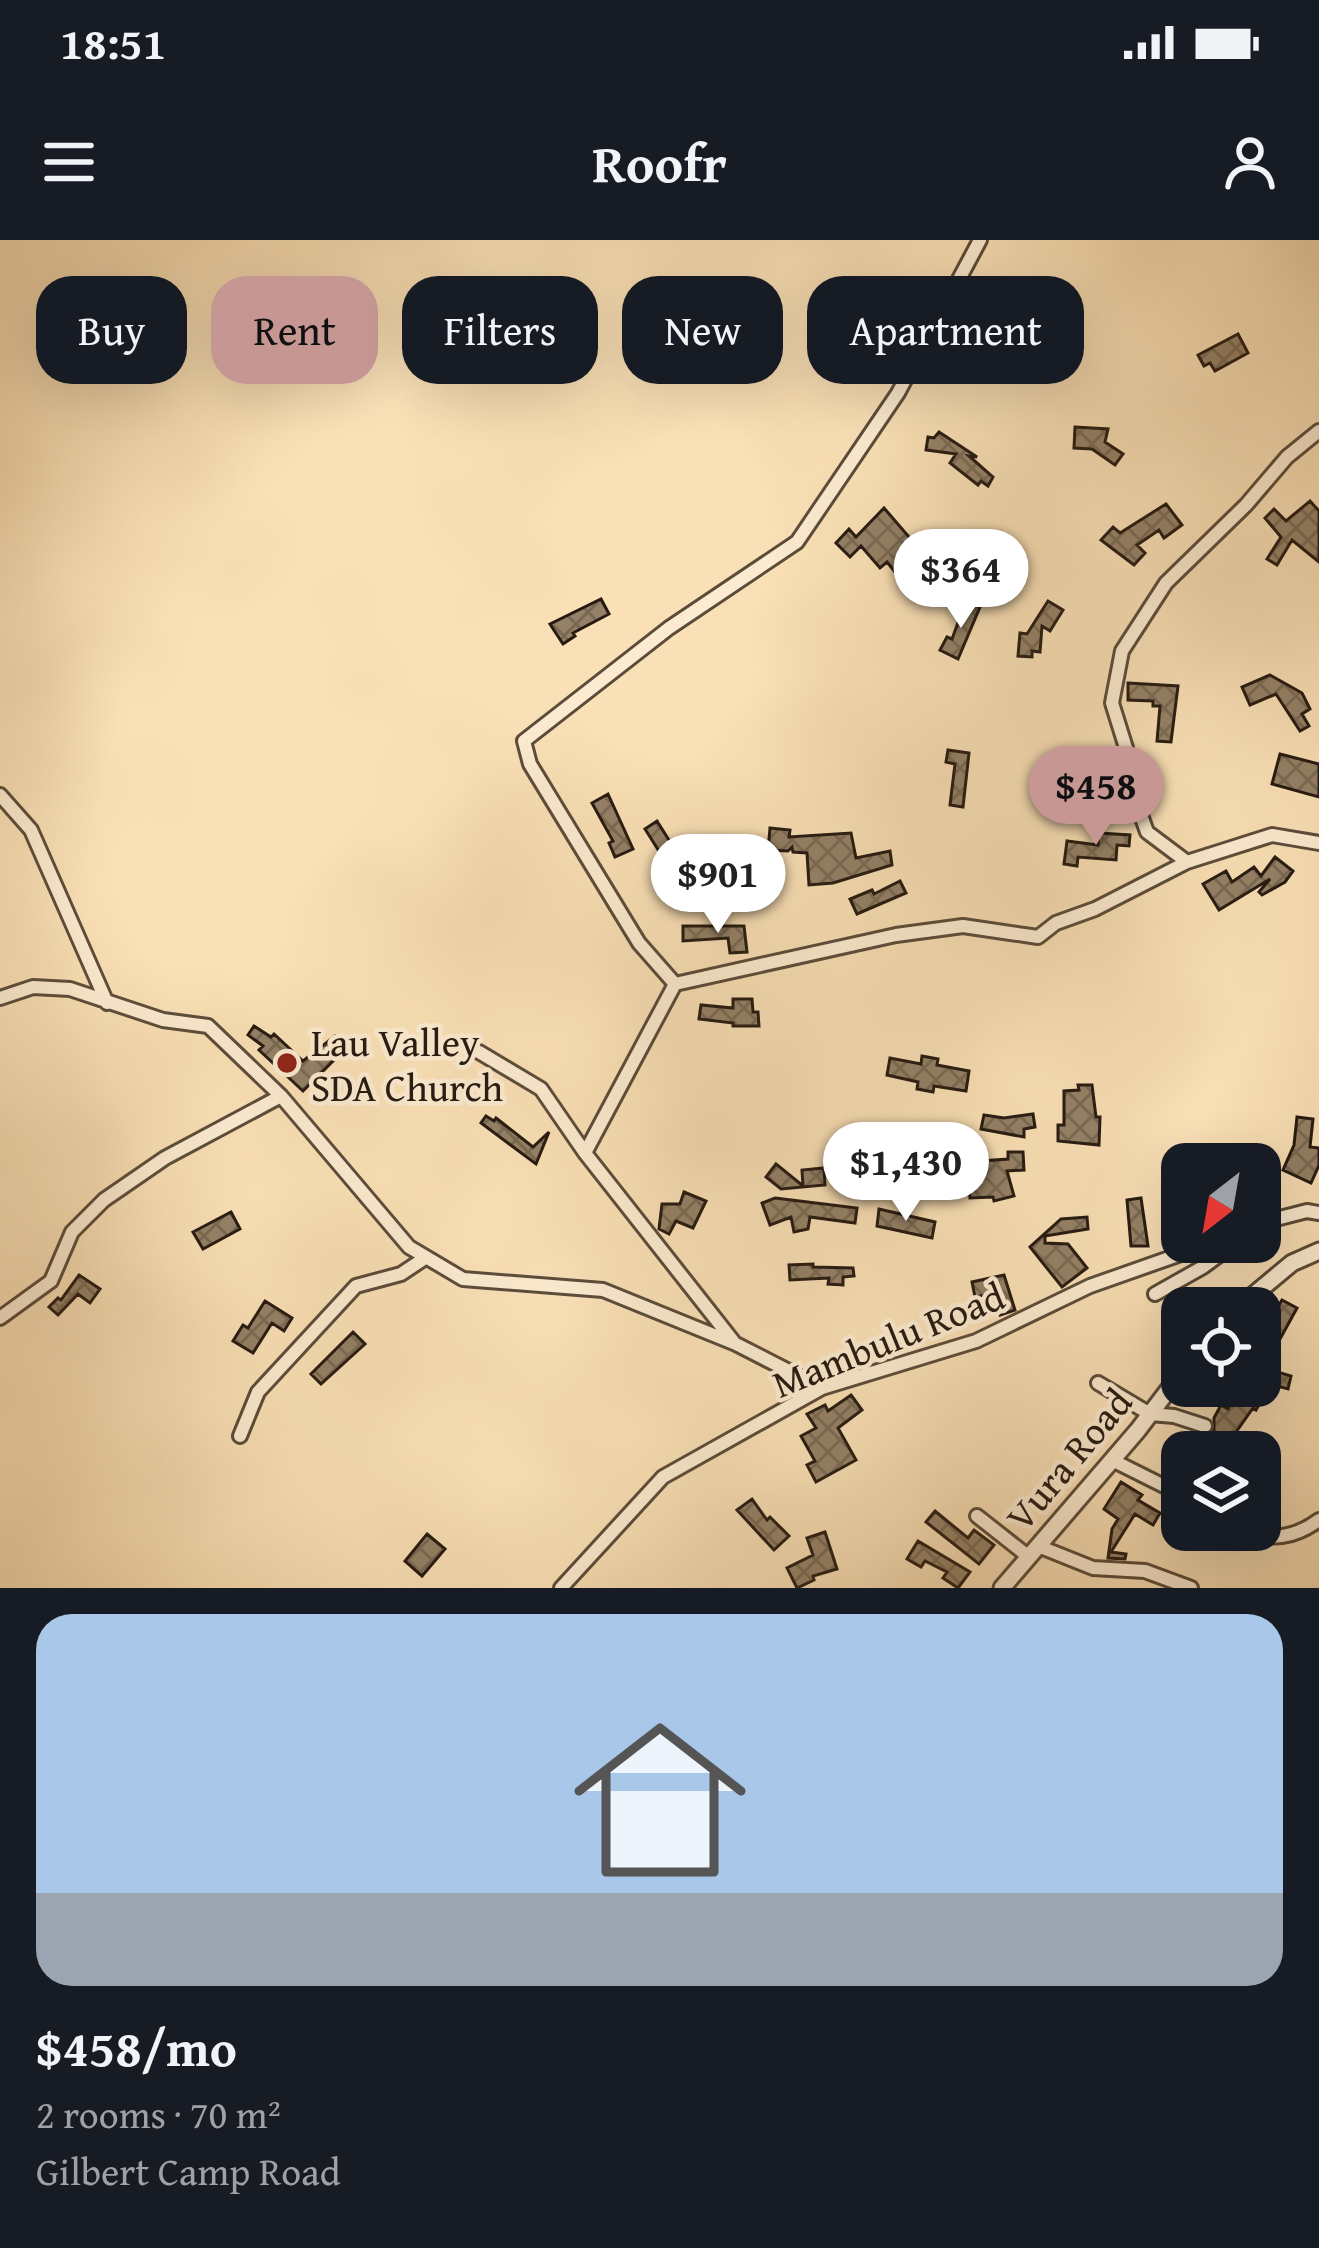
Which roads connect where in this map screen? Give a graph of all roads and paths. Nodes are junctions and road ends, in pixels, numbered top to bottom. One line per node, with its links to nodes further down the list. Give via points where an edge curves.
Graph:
1 (980, 240): 6 (street, via 898,393 796,542 524,741 530,764 639,944)
2 (1319, 431): 5 (street, via 1166,584 1122,651 1112,703 1130,784 1147,832)
3 (0, 796): 8 (street, via 31,830)
4 (1319, 842): 5 (street, via 1272,836)
5 (1187, 862): 6 (street, via 1038,937 963,926)
6 (675, 983): 11 (street)
7 (0, 998): 8 (street, via 32,987)
8 (107, 1003): 10 (street, via 208,1026)
9 (479, 1052): 11 (street, via 541,1089)
10 (281, 1096): 15 (street); 20 (street, via 104,1200 72,1232 51,1281)
11 (585, 1153): 21 (street)
12 (1319, 1213): 13 (street)
13 (1281, 1218)
14 (1319, 1251): 18 (street)
15 (425, 1258): 21 (street, via 463,1279 603,1290); 27 (street, via 356,1286 259,1392)
16 (1161, 1261): 23 (street, Mambulu Road, via 976,1341)
17 (1210, 1263): 19 (street)
18 (1263, 1287)
19 (1155, 1294)
20 (0, 1318)
21 (736, 1343): 23 (street)
22 (1098, 1382): 25 (street)
23 (822, 1388): 34 (street, Mambulu Road, via 663,1477)
24 (1161, 1400): 25 (street, Vura Road)
25 (1150, 1414): 26 (street); 28 (street, Vura Road)
26 (1204, 1426)
27 (239, 1436)
28 (1112, 1460): 29 (street); 33 (street, Vura Road)
29 (1161, 1485)
30 (977, 1516): 33 (street)
31 (1319, 1520): 32 (street)
32 (1281, 1538)
33 (1034, 1551): 35 (street, Vura Road); 36 (street)
34 (561, 1588)
35 (1002, 1588)
36 (1191, 1588)

